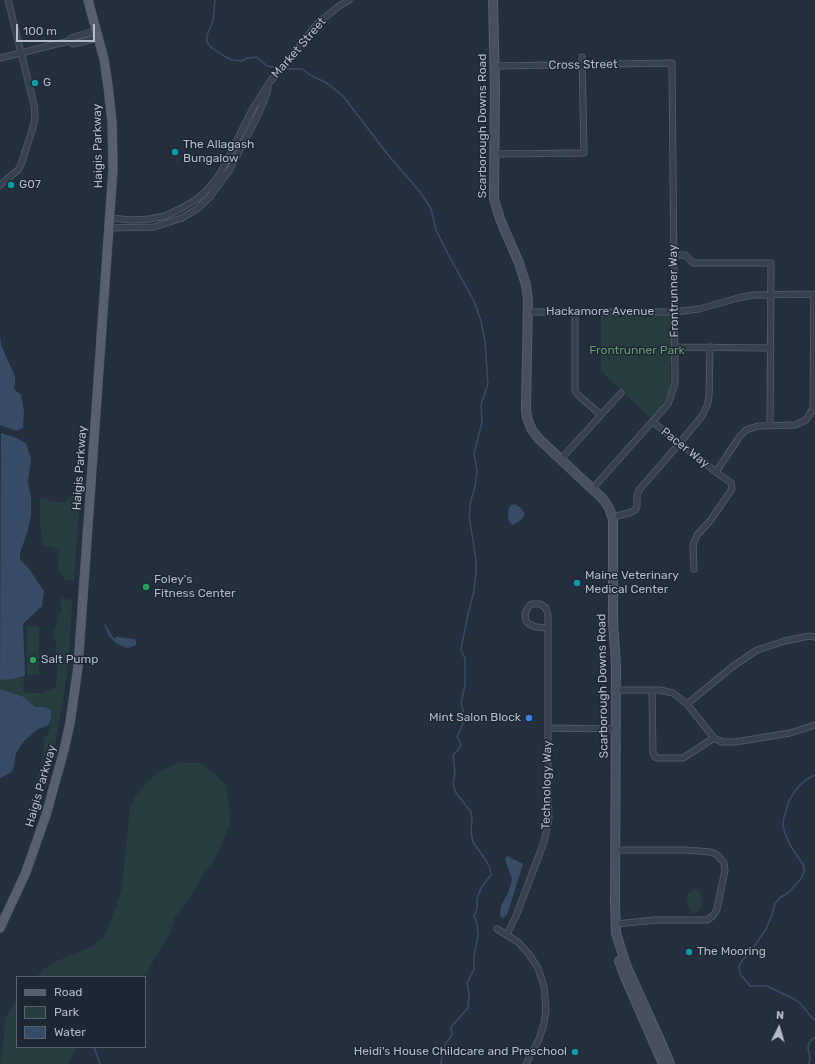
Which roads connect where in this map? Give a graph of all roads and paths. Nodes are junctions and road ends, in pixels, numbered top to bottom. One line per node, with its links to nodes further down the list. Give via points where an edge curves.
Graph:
1 (8, 0): 6 (street)
2 (88, 0): 5 (main road, Haigis Parkway)
3 (349, 0): 12 (street, Market Street, via 318,23)
4 (493, 0): 11 (street, Scarborough Downs Road)
5 (98, 34): 6 (street, via 71,38 69,41); 15 (main road, Haigis Parkway, via 112,122)
6 (21, 53): 8 (street); 14 (street, via 34,105 34,123 21,165)
7 (582, 57): 10 (street)
8 (0, 58)
9 (672, 63): 10 (street, Cross Street); 16 (street, Frontrunner Way)
10 (582, 65): 11 (street, Cross Street); 13 (street, via 584,153)
11 (495, 66): 13 (street, Scarborough Downs Road)
12 (269, 83): 15 (street, Market Street, via 252,110 220,174 197,199 175,211 149,219); 15 (street, Market Street, via 265,99 236,158 219,186 201,206 182,218 154,227)
13 (494, 154): 19 (street, Scarborough Downs Road, via 494,199 523,275)
14 (0, 185)
15 (110, 223): 45 (main road, Haigis Parkway, via 81,632 71,715 46,815 26,872)
16 (674, 255): 17 (street, via 685,255 693,263 771,263); 21 (street, Frontrunner Way)
17 (772, 294): 18 (street, Hackamore Avenue); 21 (street, Hackamore Avenue, via 753,295 699,309); 24 (street)
18 (815, 294): 28 (street, Pacer Way, via 813,409 806,420 799,424)
19 (528, 312): 20 (street, Hackamore Avenue); 30 (street, Scarborough Downs Road, via 527,418 535,435)
20 (575, 312): 21 (street, Hackamore Avenue); 26 (street, via 575,390)
21 (674, 312): 22 (street, Frontrunner Way)
22 (675, 347): 23 (street); 27 (street, Frontrunner Way, via 675,383 672,394 668,404)
23 (710, 347): 24 (street); 29 (street, via 707,406)
24 (771, 348): 28 (street)
25 (620, 393): 26 (street)
26 (601, 415): 30 (street)
27 (653, 422): 29 (street, Pacer Way); 32 (street, Frontrunner Way)
28 (770, 425): 31 (street, Pacer Way, via 752,427 742,433)
29 (680, 444): 31 (street, Pacer Way); 33 (street, via 639,490 635,510)
30 (560, 459): 32 (street, Scarborough Downs Road)
31 (716, 472): 34 (street, via 731,483 732,489 697,535 694,545)
32 (593, 488): 33 (street, Scarborough Downs Road, via 608,504)
33 (612, 517): 37 (street, Scarborough Downs Road, via 613,622)
34 (694, 569)
35 (548, 628): 35 (street, Technology Way, via 546,608 537,603 529,606 525,613 528,624); 41 (street, Technology Way)
36 (815, 637): 39 (street, via 785,641 757,650 721,675)
37 (617, 690): 38 (street); 42 (street, Scarborough Downs Road)
38 (652, 690): 39 (street, via 673,693); 43 (street, via 652,753 655,757 683,758)
39 (687, 704): 43 (street)
40 (815, 725): 43 (street, via 790,733 735,742 722,742)
41 (548, 728): 42 (street); 48 (street, Technology Way, via 549,819 516,916)
42 (616, 729): 44 (street, Scarborough Downs Road)
43 (714, 738)
44 (616, 850): 46 (street, Scarborough Downs Road); 46 (street, via 710,852 720,858 725,870 717,909 707,920 656,920)
45 (0, 928)
46 (616, 928): 50 (street, Scarborough Downs Road, via 616,949 622,970); 51 (street, Scarborough Downs Road, via 626,965)
47 (497, 929): 48 (street)
48 (507, 934): 49 (street, via 524,947 531,957 542,979 545,992 544,1024)
49 (526, 1064)
50 (663, 1064)
51 (670, 1064)

